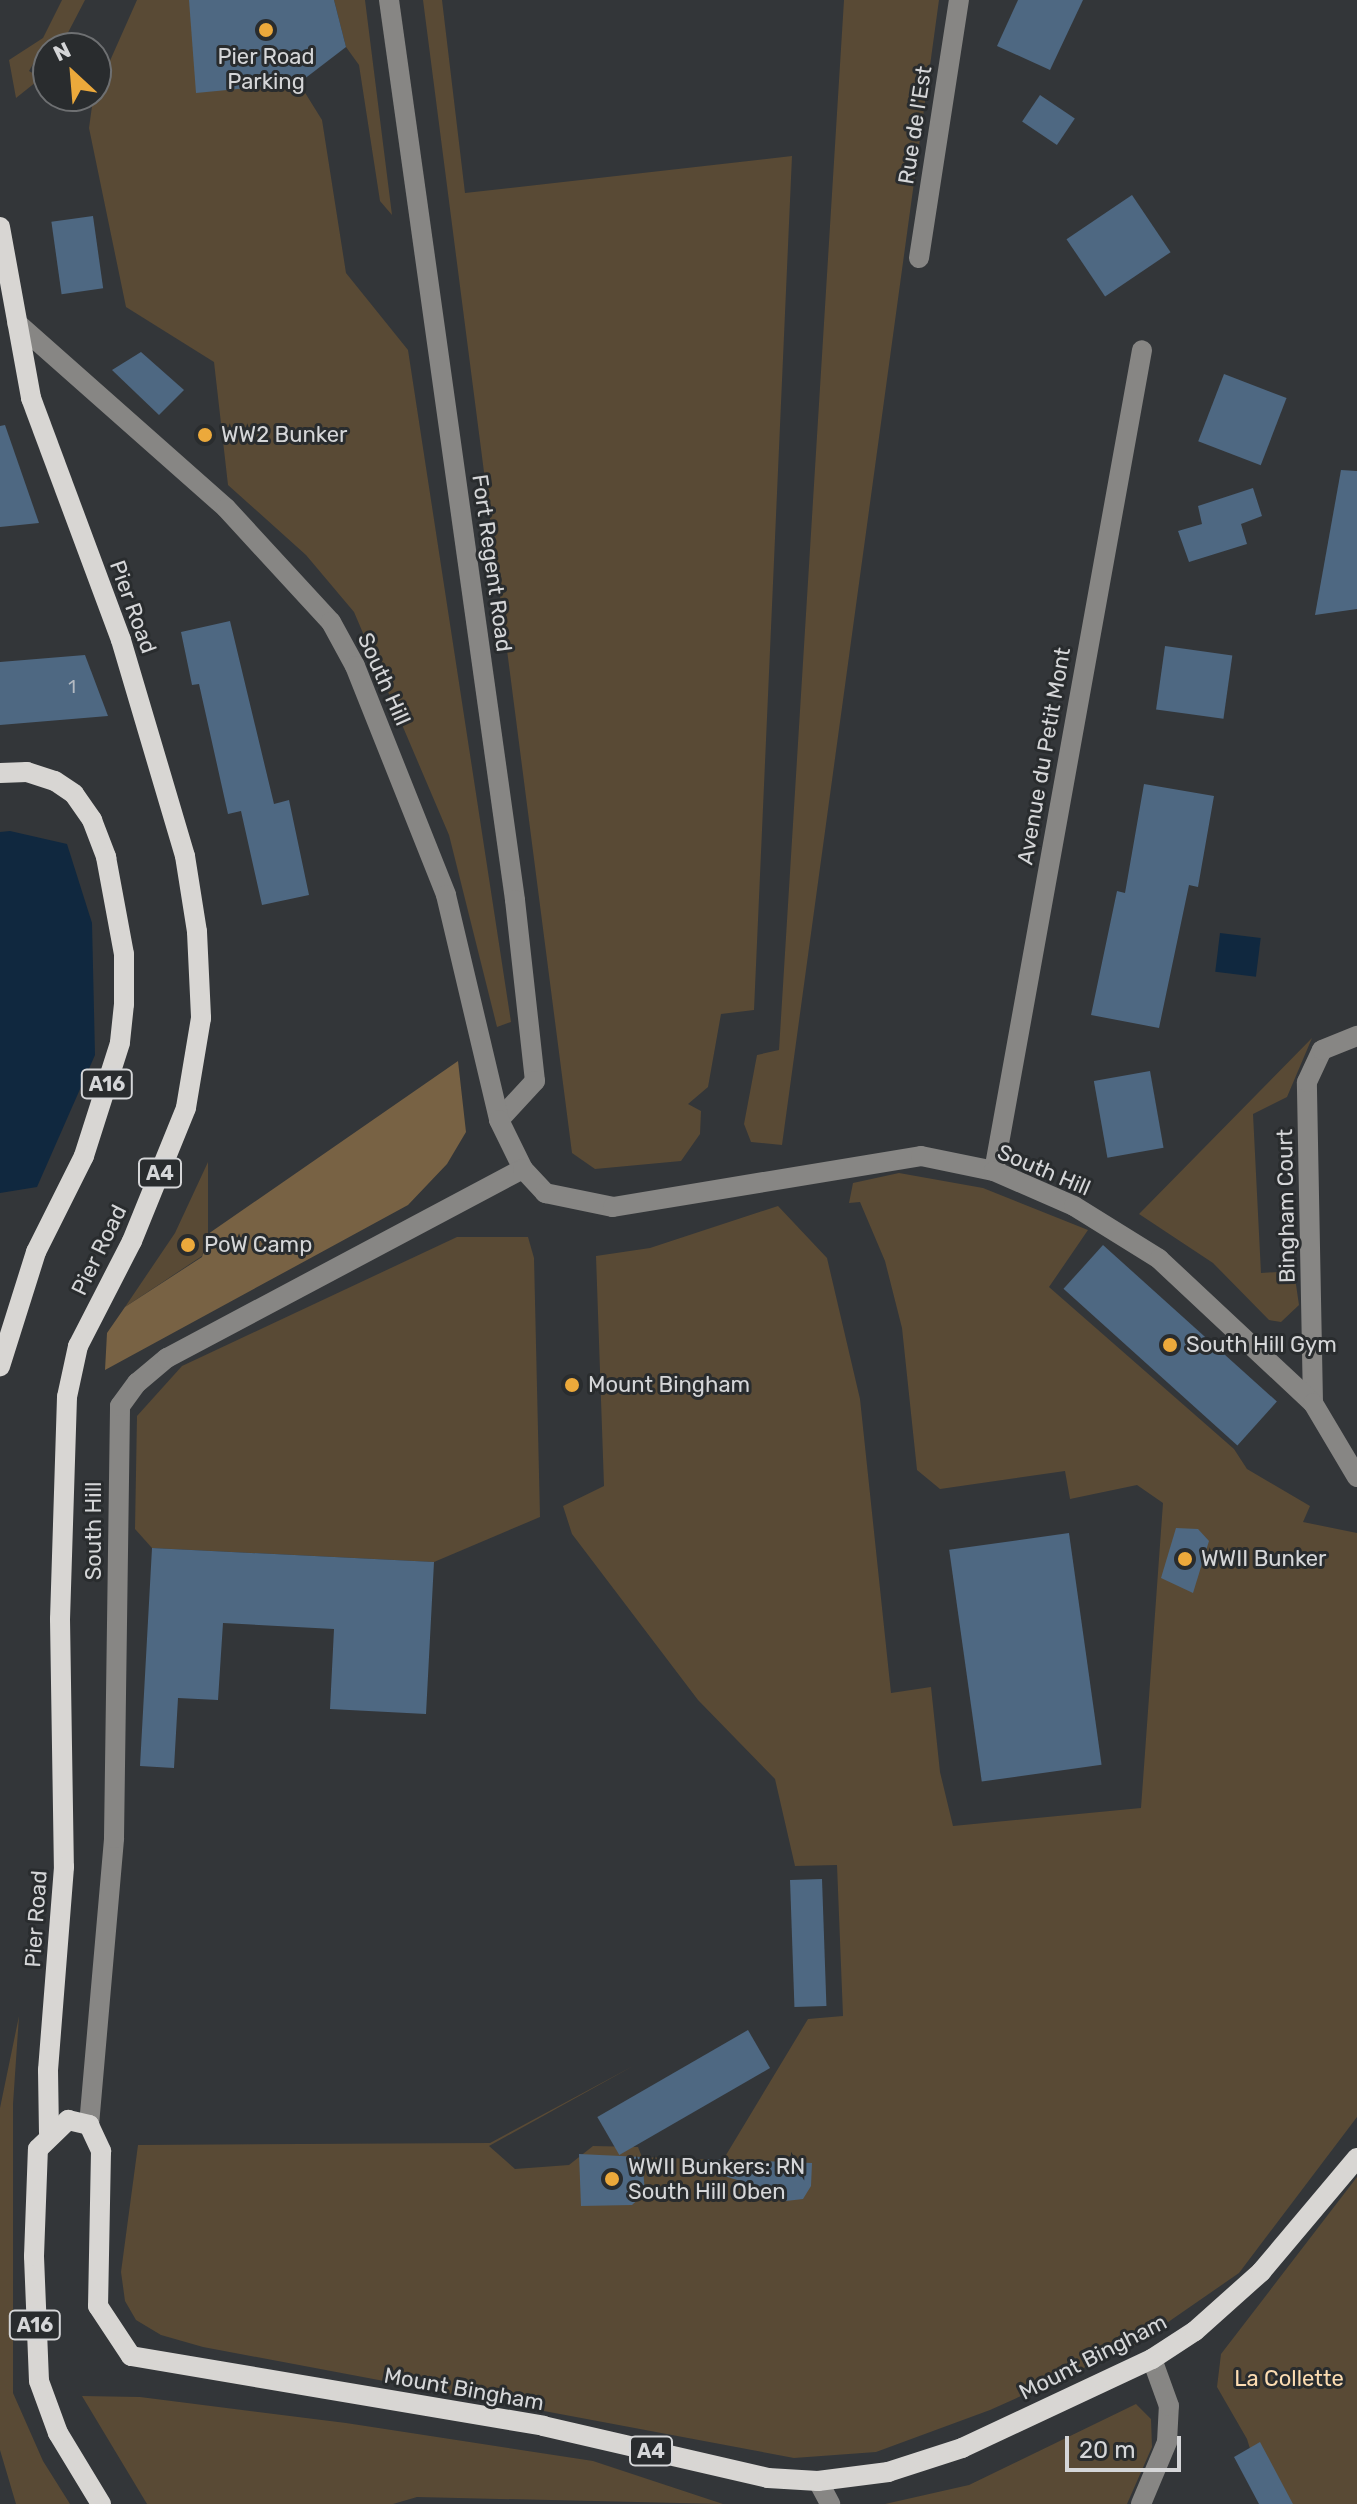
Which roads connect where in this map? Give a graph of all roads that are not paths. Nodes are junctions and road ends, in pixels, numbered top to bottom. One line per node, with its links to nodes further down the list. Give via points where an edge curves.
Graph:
1 (389, 0): 9 (street, Fort Regent Road, via 515,900 535,1081)
2 (959, 0): 4 (street, Rue de l'Est)
3 (0, 227): 5 (main road, Pier Road / A4)
4 (919, 258)
5 (17, 323): 9 (street, South Hill, via 226,508 331,622 355,666 446,895); 16 (main road, Pier Road / A4, via 41,432 121,640 185,856 197,932 201,1018 186,1108 132,1241 78,1346 67,1397 60,1619 64,1867 48,2070)
6 (1142, 350): 11 (street, Avenue du Petit Mont)
7 (0, 773): 12 (main road, A16, via 27,772 74,794 92,820 124,954 120,1043 84,1156 31,1265)
8 (1357, 1036): 13 (street, Bingham Court, via 1322,1050 1307,1082)
9 (499, 1120): 10 (street, South Hill)
10 (523, 1169): 11 (street, South Hill, via 545,1193 613,1207 921,1156); 15 (street, South Hill, via 167,1358 120,1406 114,1838)
11 (994, 1171): 13 (street, South Hill, via 1074,1206 1159,1259)
12 (0, 1366)
13 (1313, 1403): 14 (street, South Hill)
14 (1357, 1477)
15 (89, 2125): 16 (main road, via 68,2120); 19 (main road, Mount Bingham / A4, via 101,2151 98,2306 131,2356 543,2426 768,2478)
16 (49, 2133): 20 (main road, A16, via 38,2149 34,2200 39,2381 58,2433)
17 (1357, 2158): 18 (main road, Mount Bingham / A4, via 1261,2272 1195,2331)
18 (1152, 2359): 19 (main road, Mount Bingham / A4, via 962,2448 888,2472); 22 (street, via 1169,2406 1167,2442)
19 (818, 2481): 21 (street)
20 (101, 2504)
21 (830, 2504)
22 (1141, 2504)

